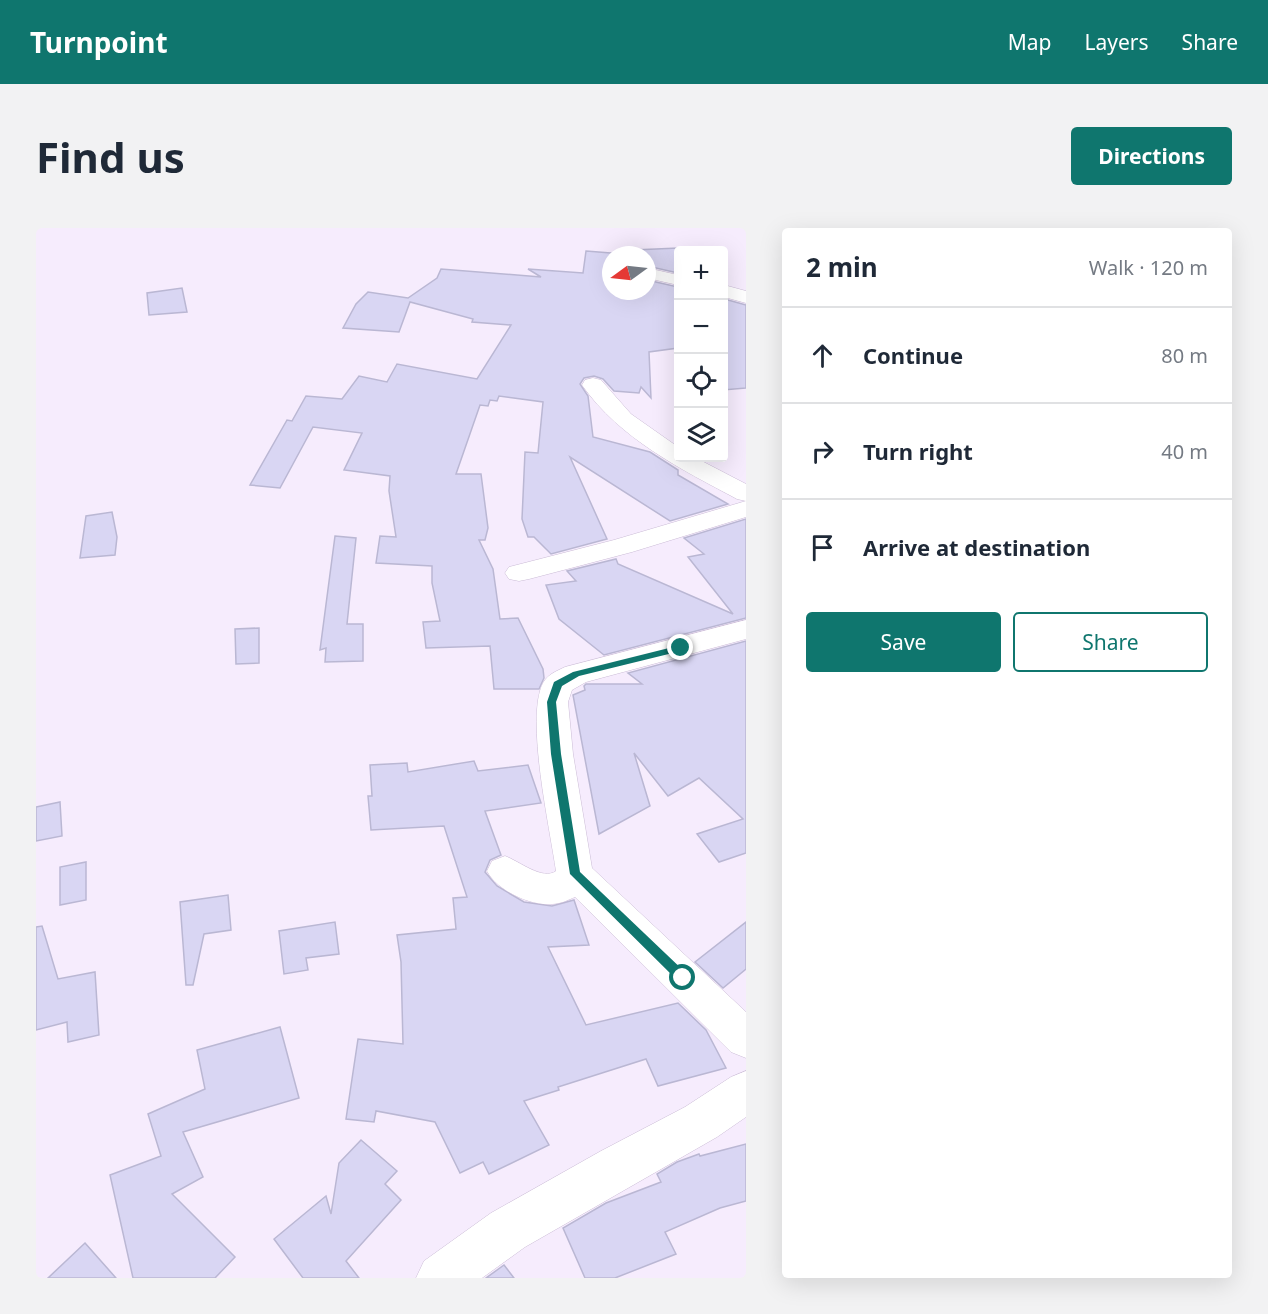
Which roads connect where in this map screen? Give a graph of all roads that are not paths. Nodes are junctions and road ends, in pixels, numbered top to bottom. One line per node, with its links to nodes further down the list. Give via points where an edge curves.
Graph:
1 (656, 275): 2 (street)
2 (674, 279)
3 (728, 292): 4 (street)
4 (746, 297)
5 (593, 385): 6 (street, via 623,419)
6 (674, 454)
7 (688, 462): 8 (street)
8 (746, 494)
9 (746, 509): 10 (street)
10 (519, 573)
11 (746, 629): 13 (street, via 576,674 558,684 552,702 556,754)
12 (505, 871): 13 (street, via 542,890 570,882)
13 (575, 874): 14 (street)
14 (746, 1039)
15 (746, 1092): 16 (street, via 701,1122 508,1230)
16 (441, 1278)

